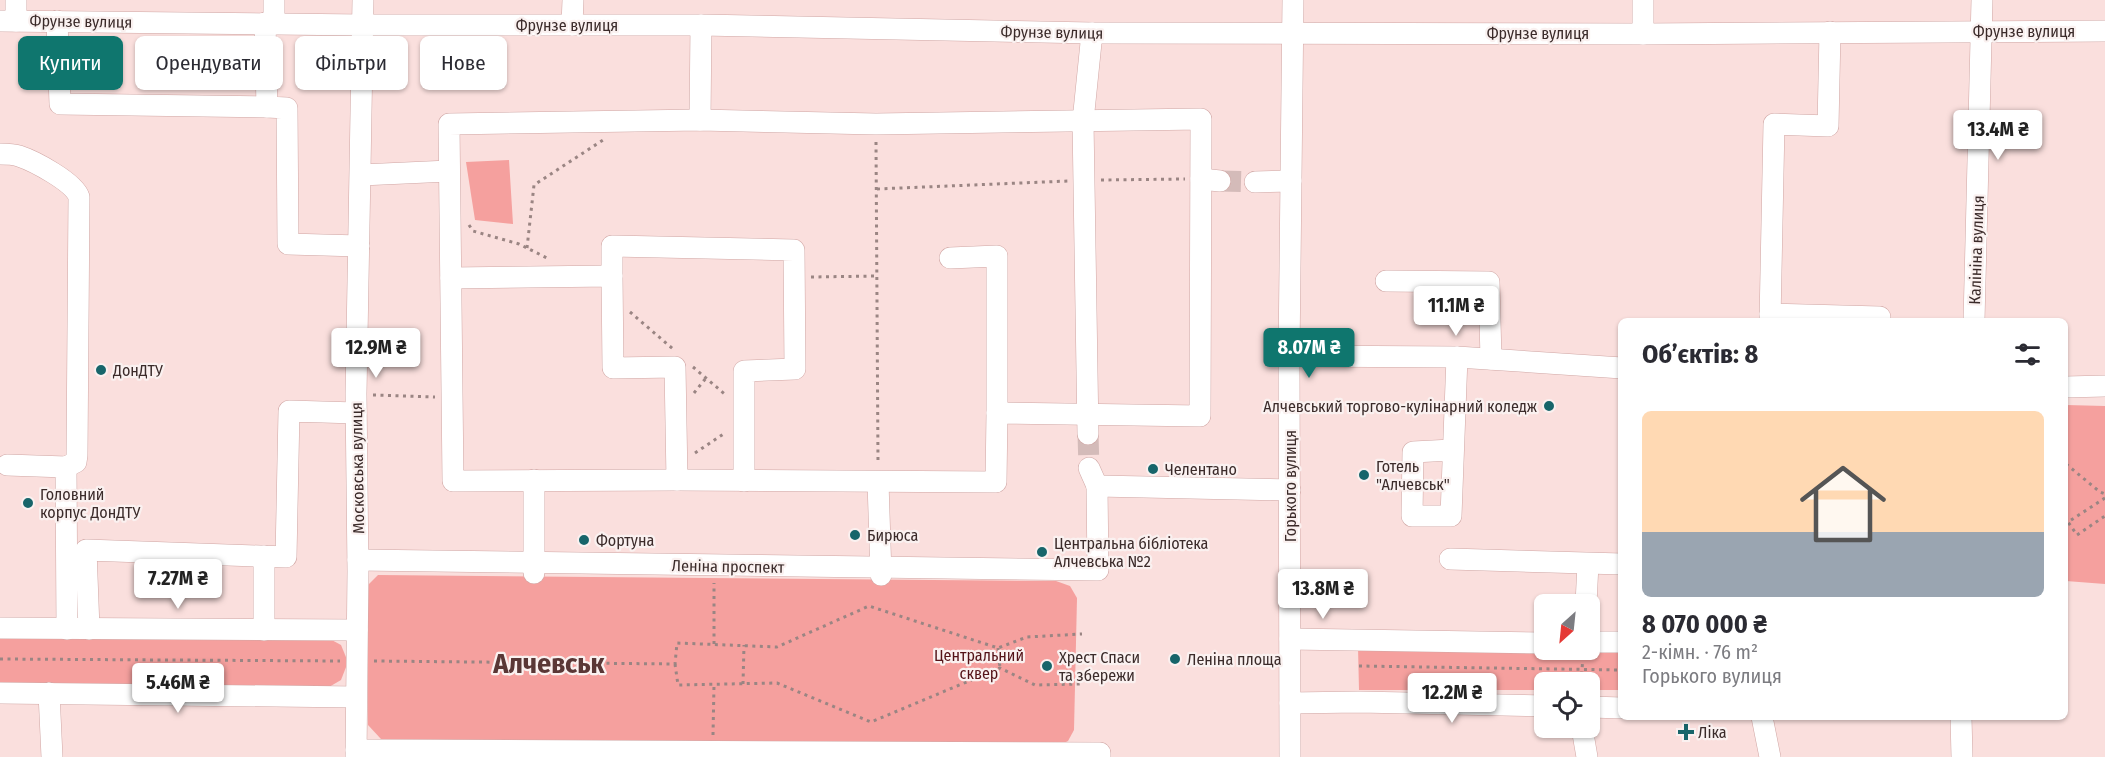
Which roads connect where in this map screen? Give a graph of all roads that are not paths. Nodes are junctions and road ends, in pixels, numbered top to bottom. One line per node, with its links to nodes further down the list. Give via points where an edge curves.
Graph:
1 (274, 0): 9 (street)
2 (363, 0): 10 (street, Московська вулиця)
3 (573, 0): 11 (street)
4 (1293, 0): 15 (street, Горького вулиця)
5 (1643, 0): 18 (street)
6 (1982, 0): 13 (street, Калініна вулиця)
7 (11, 14): 8 (street, Фрунзе вулиця)
8 (57, 21): 9 (street, Фрунзе вулиця); 19 (street, via 60,104)
9 (270, 24): 10 (street, Фрунзе вулиця); 19 (street)
10 (363, 25): 11 (street, Фрунзе вулиця); 24 (street, Московська вулиця)
11 (572, 25): 12 (street, Фрунзе вулиця)
12 (701, 25): 17 (street, Фрунзе вулиця); 20 (street)
13 (1982, 31): 14 (street, Фрунзе вулиця); 16 (street, Фрунзе вулиця); 34 (street, Калініна вулиця)
14 (2105, 31)
15 (1293, 32): 17 (street, Фрунзе вулиця); 18 (street, Фрунзе вулиця); 25 (street, Горького вулиця)
16 (1830, 32): 18 (street, Фрунзе вулиця); 32 (street, via 1828,126 1774,124)
17 (1092, 33): 21 (street)
18 (1643, 34)
19 (267, 107): 27 (street, via 287,108 288,244)
20 (700, 120): 21 (street, via 876,124); 23 (street, via 449,124)
21 (1083, 121): 43 (street); 43 (street, via 1201,119 1210,180 1200,416)
22 (0, 154): 46 (street, via 20,156 63,179 79,197 77,455 76,462)
23 (449, 171): 24 (street); 30 (street)
24 (361, 175): 27 (street, Московська вулиця)
25 (1291, 181): 26 (street); 35 (street, Горького вулиця)
26 (1255, 182)
27 (359, 246): 41 (street, Московська вулиця)
28 (950, 258): 42 (street, via 997,256)
29 (612, 276): 30 (street); 47 (street, via 613,368 675,368); 49 (street, via 612,246 794,250 795,369 744,371)
30 (451, 278): 48 (street, via 453,482)
31 (1386, 281): 37 (street, via 1489,282)
32 (1770, 317): 33 (street)
33 (1880, 317)
34 (1974, 318)
35 (1289, 356): 36 (street); 51 (street, Горького вулиця)
36 (1457, 357): 37 (street); 44 (street)
37 (1491, 359): 38 (street)
38 (1618, 368)
39 (2105, 386): 40 (street)
40 (2068, 387)
41 (356, 403): 52 (street, via 289,411 286,557); 54 (street, Московська вулиця)
42 (997, 413): 43 (street); 50 (street, via 996,482)
43 (1087, 425)
44 (1452, 450)
45 (8, 465): 46 (street)
46 (66, 466): 61 (street)
47 (677, 472): 48 (street); 49 (street)
48 (534, 480): 57 (street)
49 (744, 481): 50 (street)
50 (878, 482): 58 (street)
51 (1290, 490): 58 (street, Леніна проспект, via 1093,477 1098,570); 65 (street, Горького вулиця)
52 (264, 556): 62 (street, via 86,550); 63 (street)
53 (1450, 559): 55 (street)
54 (358, 560): 57 (street, Леніна проспект); 64 (street, Московська вулиця)
55 (1588, 564): 56 (street); 59 (street)
56 (1618, 564)
57 (534, 568): 58 (street, Леніна проспект, via 715,566)
58 (881, 572)
59 (1586, 594)
60 (0, 628): 61 (street)
61 (67, 629): 62 (street)
62 (89, 629): 63 (street)
63 (264, 630): 64 (street)
64 (357, 630): 71 (street, Московська вулиця)
65 (1290, 639): 68 (street); 72 (street, Горького вулиця)
66 (1600, 642): 67 (street)
67 (1618, 642)
68 (1534, 643)
69 (0, 693): 70 (street)
70 (49, 693): 71 (street); 83 (street)
71 (356, 697): 79 (street, Московська вулиця)
72 (1290, 703): 73 (street); 84 (street, Горького вулиця)
73 (1534, 706)
74 (1600, 707): 75 (street)
75 (1618, 708)
76 (1763, 720): 86 (street)
77 (1961, 720): 87 (street)
78 (1584, 738): 85 (street)
79 (356, 754): 80 (street)
80 (530, 754): 81 (street)
81 (879, 755): 82 (street)
82 (1100, 755)
83 (51, 757)
84 (1290, 757)
85 (1587, 757)
86 (1770, 757)
87 (1962, 757)

